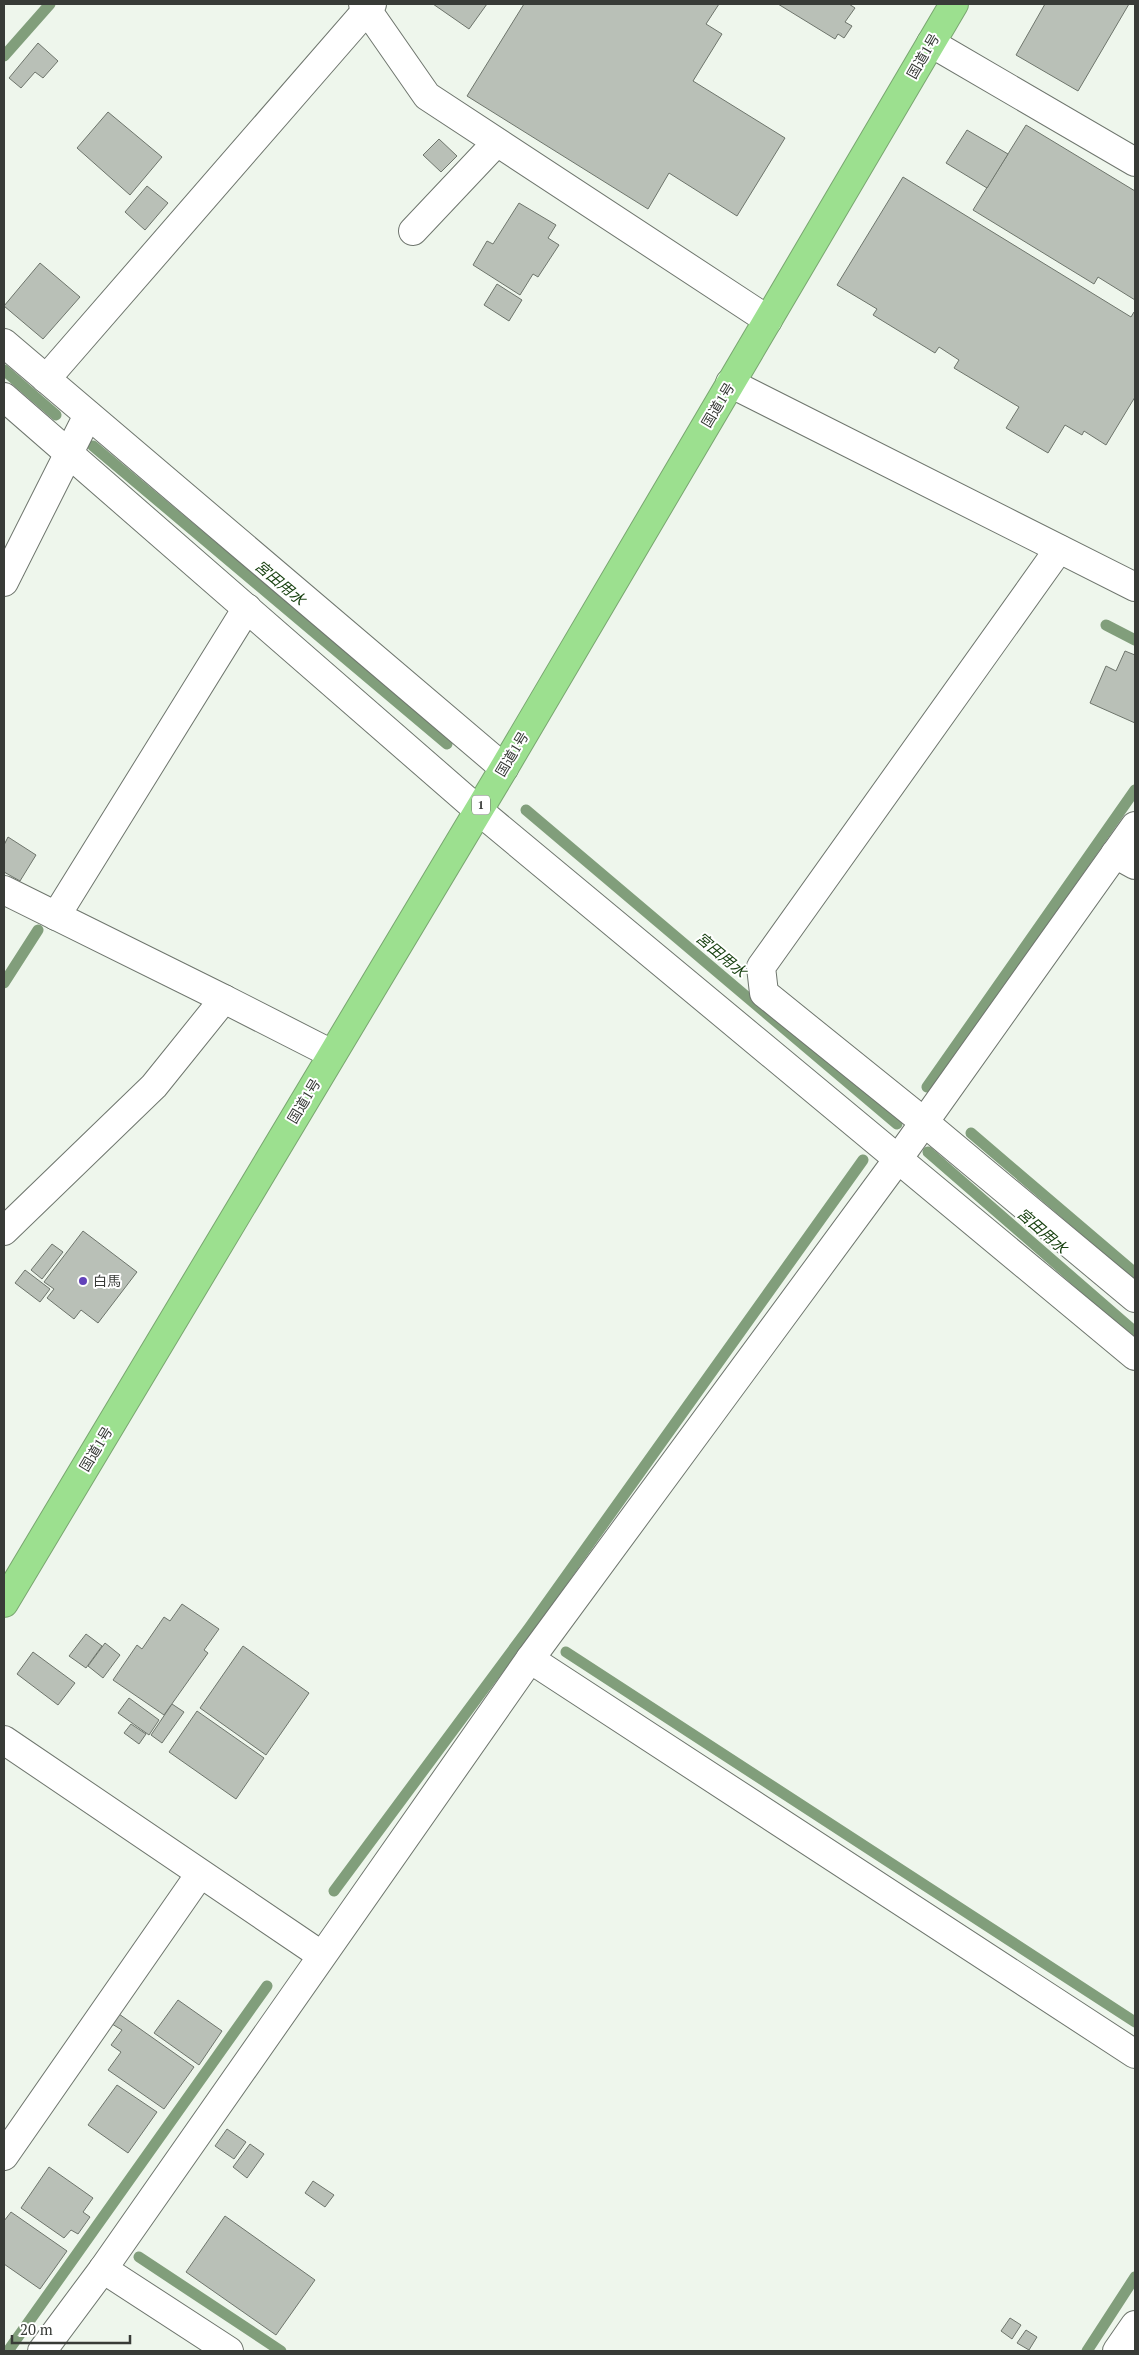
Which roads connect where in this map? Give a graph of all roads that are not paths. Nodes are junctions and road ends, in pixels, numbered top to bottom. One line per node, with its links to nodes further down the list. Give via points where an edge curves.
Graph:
1 (954, 4): 3 (highway, 国道1号 / 1)
2 (367, 5): 4 (street, via 427,96); 9 (street)
3 (931, 43): 5 (street); 7 (highway, 国道1号 / 1)
4 (496, 143): 6 (street); 7 (street)
5 (1135, 162)
6 (413, 231)
7 (768, 320): 10 (highway, 国道1号 / 1)
8 (4, 343): 9 (street)
9 (46, 379): 12 (street)
10 (730, 383): 14 (street); 18 (highway, 国道1号 / 1)
11 (4, 397): 13 (street)
12 (88, 415): 13 (street); 18 (street)
13 (69, 452): 15 (street); 17 (street)
14 (1059, 549): 16 (street); 26 (street, via 761,967 764,993)
15 (4, 582)
16 (1135, 588)
17 (247, 608): 19 (street); 23 (street)
18 (504, 768): 19 (highway, 国道1号 / 1)
19 (478, 810): 25 (highway, 国道1号 / 1); 27 (street)
20 (1135, 826): 21 (street)
21 (1125, 859): 26 (street)
22 (4, 890): 23 (street)
23 (56, 916): 24 (street)
24 (224, 1000): 25 (street); 28 (street, via 154,1086)
25 (332, 1054): 31 (highway, 国道1号 / 1)
26 (924, 1122): 27 (street); 29 (street)
27 (898, 1159): 30 (street); 32 (street)
28 (4, 1231)
29 (1135, 1298)
30 (1135, 1356)
31 (4, 1604)
32 (530, 1659): 35 (street); 36 (street)
33 (4, 1740): 34 (street)
34 (200, 1874): 35 (street); 37 (street)
35 (321, 1955): 38 (street)
36 (1135, 2054)
37 (4, 2156)
38 (103, 2269): 40 (street); 41 (street)
39 (1135, 2325): 42 (street)
40 (42, 2351)
41 (229, 2351)
42 (1117, 2351)

